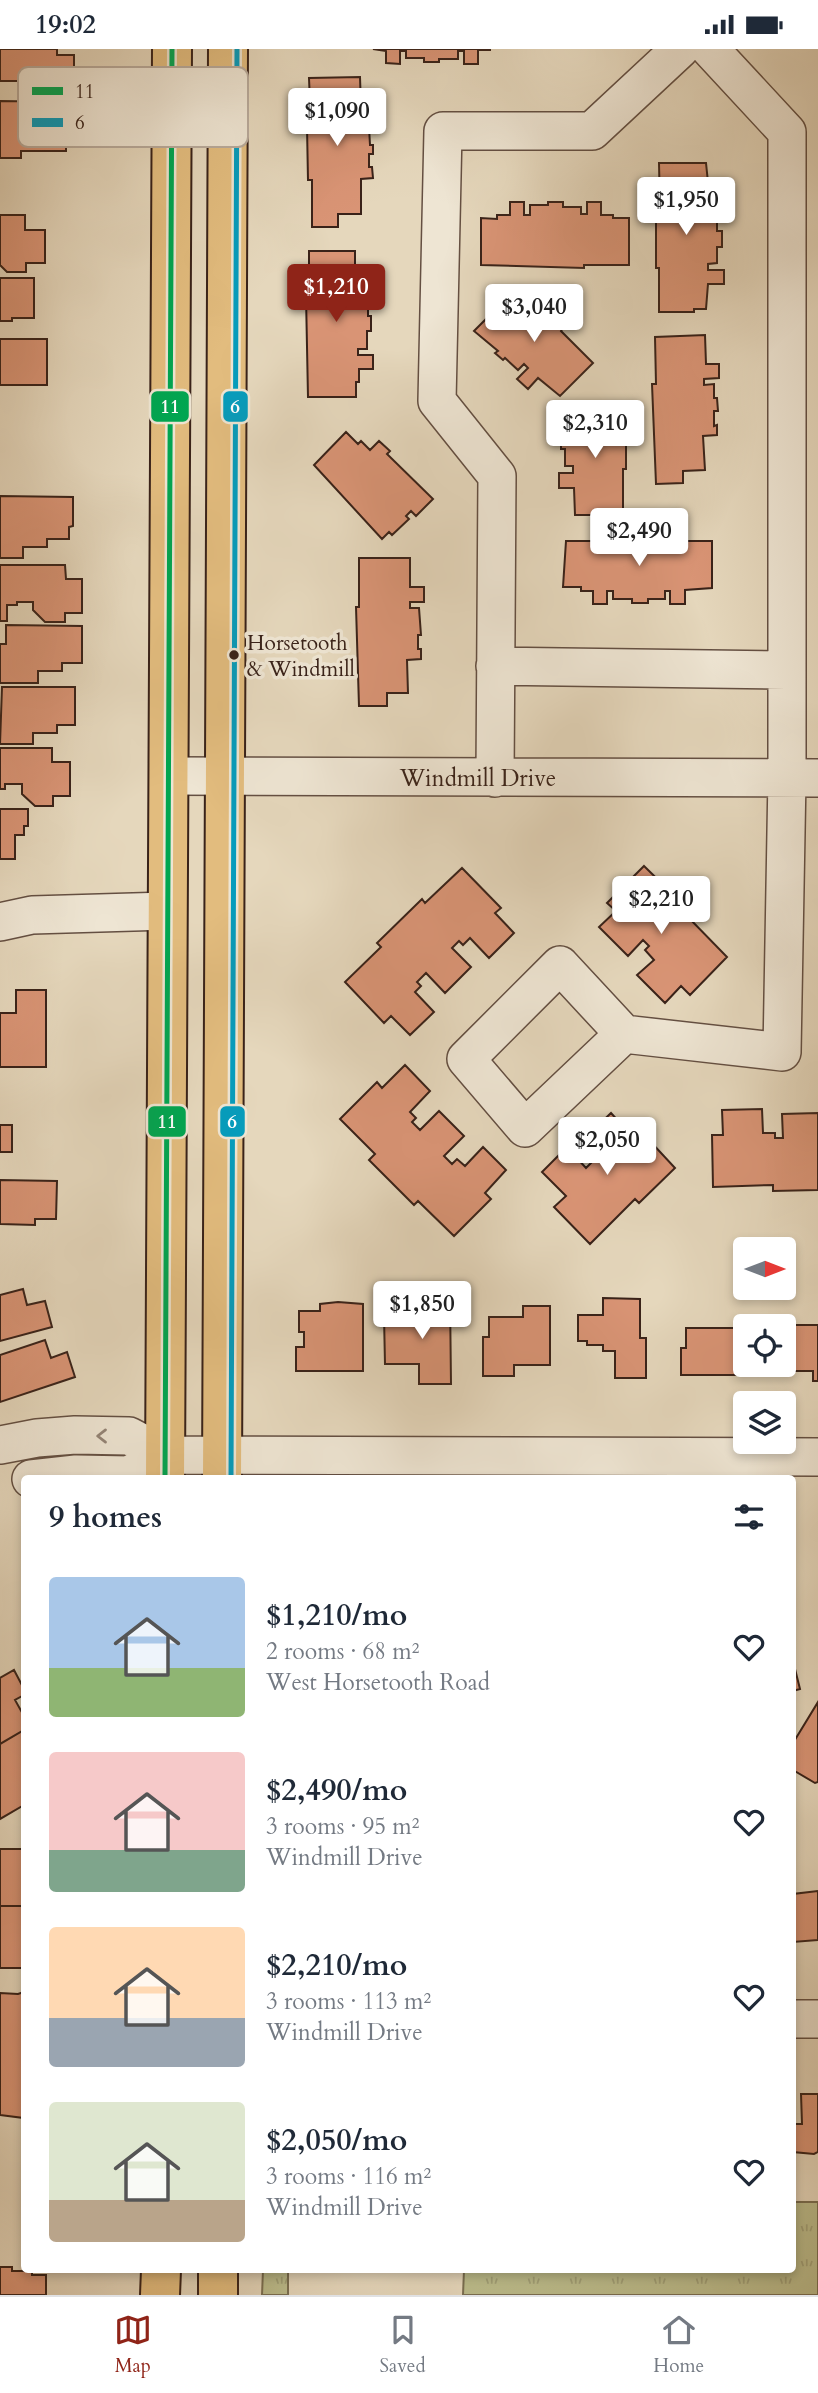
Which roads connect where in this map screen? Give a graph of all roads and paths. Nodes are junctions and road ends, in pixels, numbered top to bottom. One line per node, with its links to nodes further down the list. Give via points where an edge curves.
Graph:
1 (173, 49): 5 (main road)
2 (228, 49): 6 (main road)
3 (680, 49): 9 (street, via 592,131 443,131 437,401 496,476)
4 (710, 49): 10 (street, via 787,132)
5 (173, 67)
6 (228, 67)
7 (172, 147): 11 (main road)
8 (228, 147): 12 (main road)
9 (495, 666): 10 (street); 13 (street)
10 (787, 670): 14 (street)
11 (169, 776): 12 (street, Windmill Drive); 15 (main road)
12 (225, 778): 13 (street, Windmill Drive); 21 (main road)
13 (495, 778): 14 (street, Windmill Drive)
14 (802, 778): 17 (street, via 782,1052)
15 (167, 911): 16 (street, via 32,915); 20 (main road)
16 (0, 922)
17 (624, 1034)
18 (0, 1445): 20 (street, one-way to 18, via 129,1436 75,1435)
19 (818, 1458): 21 (street)
20 (165, 1467): 21 (street); 24 (street)
21 (222, 1467)
22 (67, 1475): 23 (street)
23 (129, 1475)
24 (129, 1475)
25 (21, 1481): 26 (street)
26 (0, 1485)
27 (796, 2019): 28 (street)
28 (818, 2019)
29 (161, 2273): 31 (main road)
30 (218, 2273): 32 (main road)
31 (160, 2295)
32 (218, 2295)

